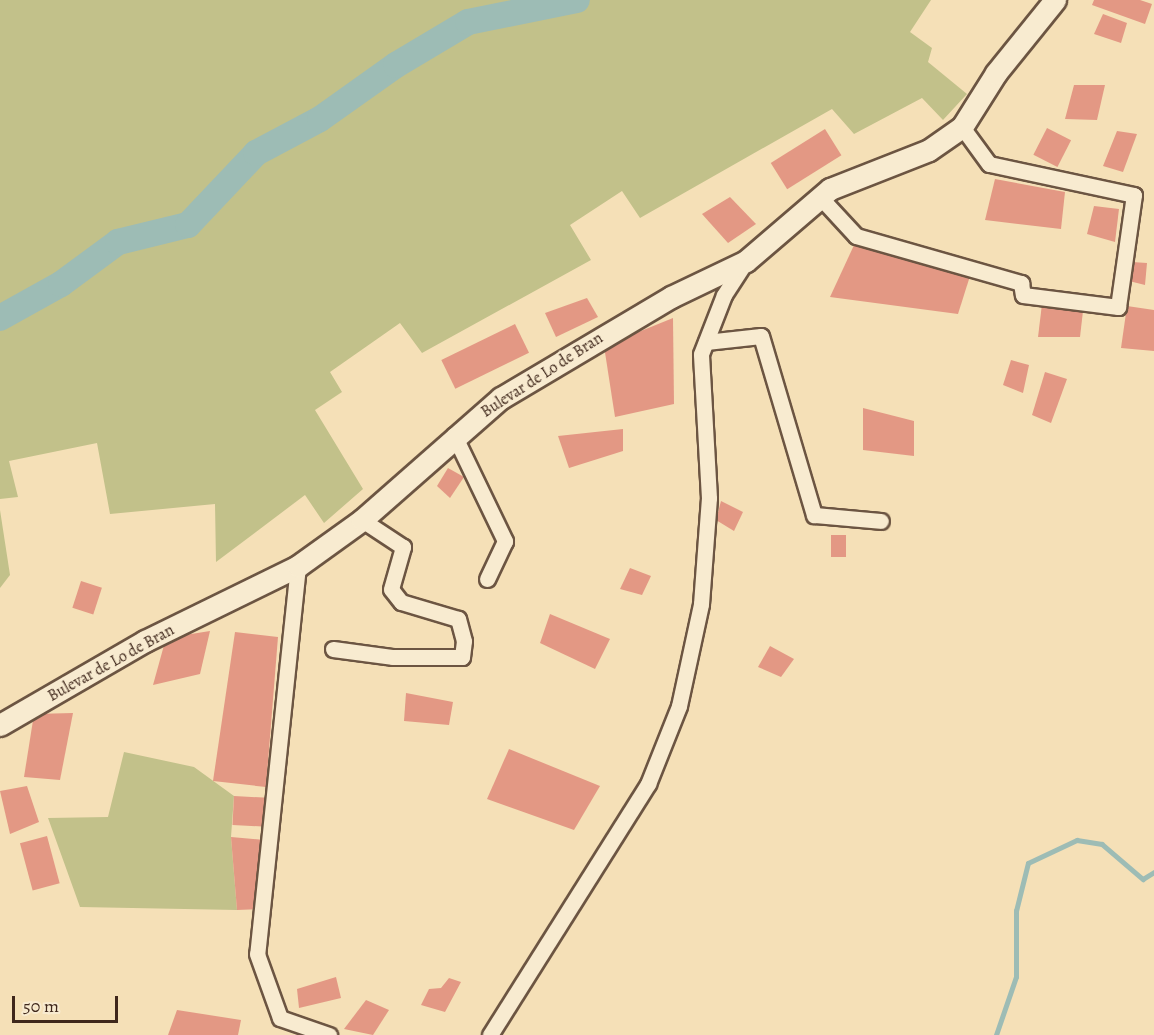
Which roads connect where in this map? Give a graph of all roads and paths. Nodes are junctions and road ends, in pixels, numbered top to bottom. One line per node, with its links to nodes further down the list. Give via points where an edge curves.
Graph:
1 (1055, 0): 2 (street, Bulevar de Lo de Bran, via 996,73)
2 (962, 127): 3 (street, Bulevar de Lo de Bran, via 928,150 830,189); 3 (street, via 989,164 1134,195 1118,307 1023,295 1021,283 855,236)
3 (820, 197): 4 (street, Bulevar de Lo de Bran)
4 (746, 261): 5 (street, via 724,296); 6 (street, Bulevar de Lo de Bran, via 671,297 587,346 501,398)
5 (706, 342): 8 (street, via 761,336 814,515); 14 (street, via 701,354 710,498 701,604 679,706 648,784)
6 (454, 435): 7 (street, Bulevar de Lo de Bran); 10 (street, via 505,541)
7 (362, 520): 9 (street, Bulevar de Lo de Bran); 11 (street, via 403,547 391,589 401,602 458,619 464,641 462,657 393,657)
8 (881, 521)
9 (298, 566): 12 (street, Bulevar de Lo de Bran, via 145,641); 13 (street, via 257,954 280,1018)
10 (487, 579)
11 (333, 649)
12 (0, 725)
13 (329, 1035)
14 (490, 1035)

